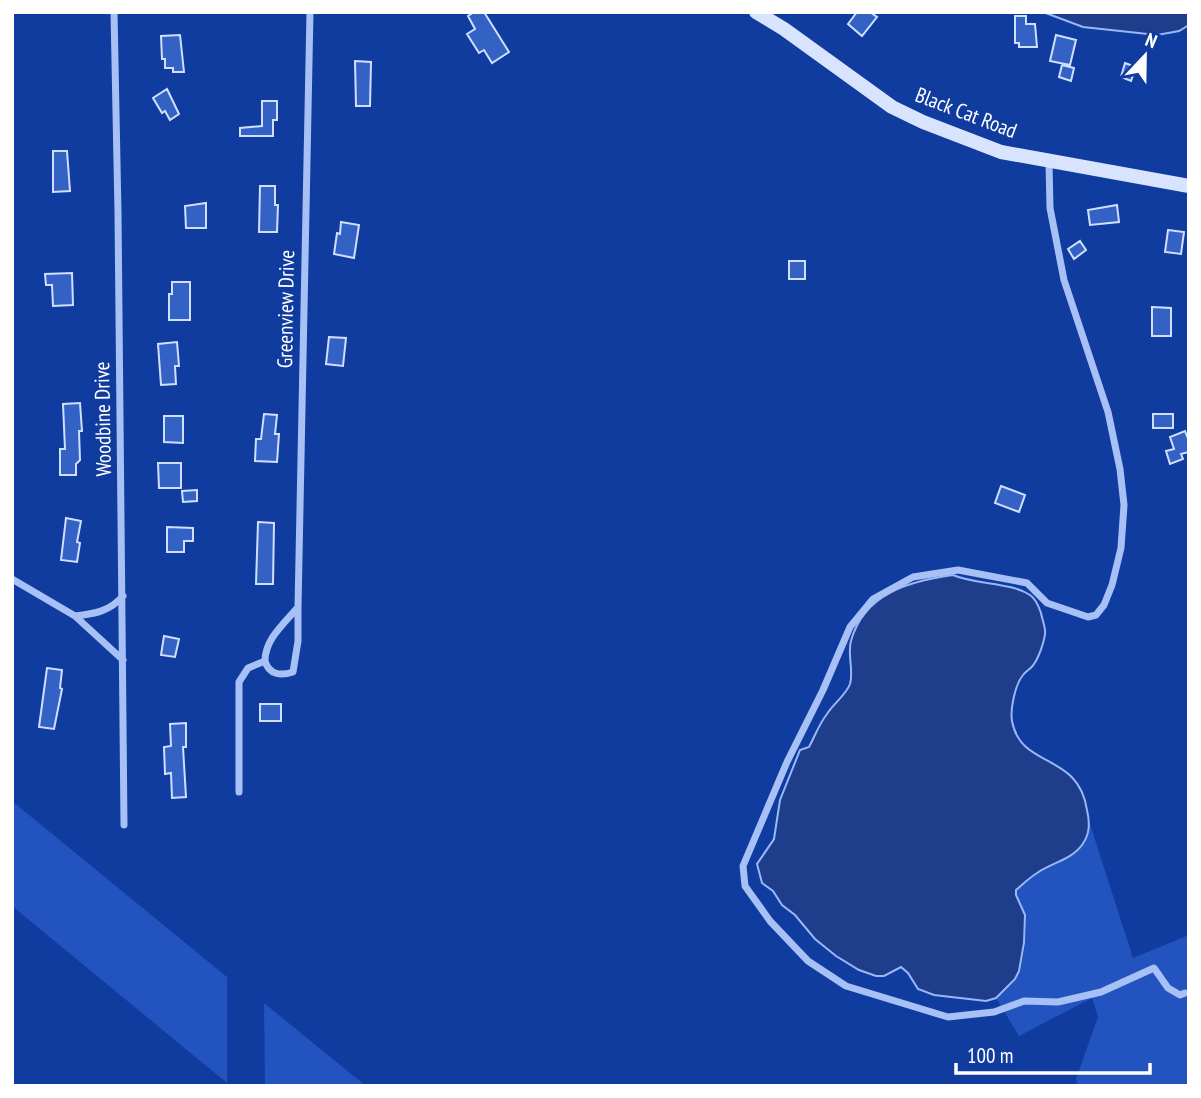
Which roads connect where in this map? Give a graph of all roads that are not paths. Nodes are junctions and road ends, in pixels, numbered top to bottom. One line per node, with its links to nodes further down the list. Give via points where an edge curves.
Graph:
1 (114, 12): 7 (street, Woodbine Drive)
2 (310, 12): 8 (street, Greenview Drive)
3 (756, 12): 4 (street, Black Cat Road, via 892,107 974,143)
4 (1049, 162): 5 (street, Black Cat Road); 14 (street, via 1050,208 1064,280 1108,412 1120,469 1124,505 1121,548 1104,605 1088,617 1047,603 1027,583 958,570 913,577 873,600 850,627 787,762 743,866 745,886 808,961 846,986 948,1017 994,1012 1024,1001 1058,1002 1101,992 1154,968 1168,988)
5 (1186, 182)
6 (12, 579): 9 (street)
7 (123, 596): 9 (street, via 107,610); 10 (street, Woodbine Drive)
8 (298, 607): 11 (street, via 269,643); 11 (street, Greenview Drive, via 293,672 277,674)
9 (75, 616): 10 (street)
10 (123, 660): 13 (street, Woodbine Drive)
11 (265, 661): 12 (street, via 248,668 239,682)
12 (239, 792)
13 (124, 825)
14 (1185, 993)

